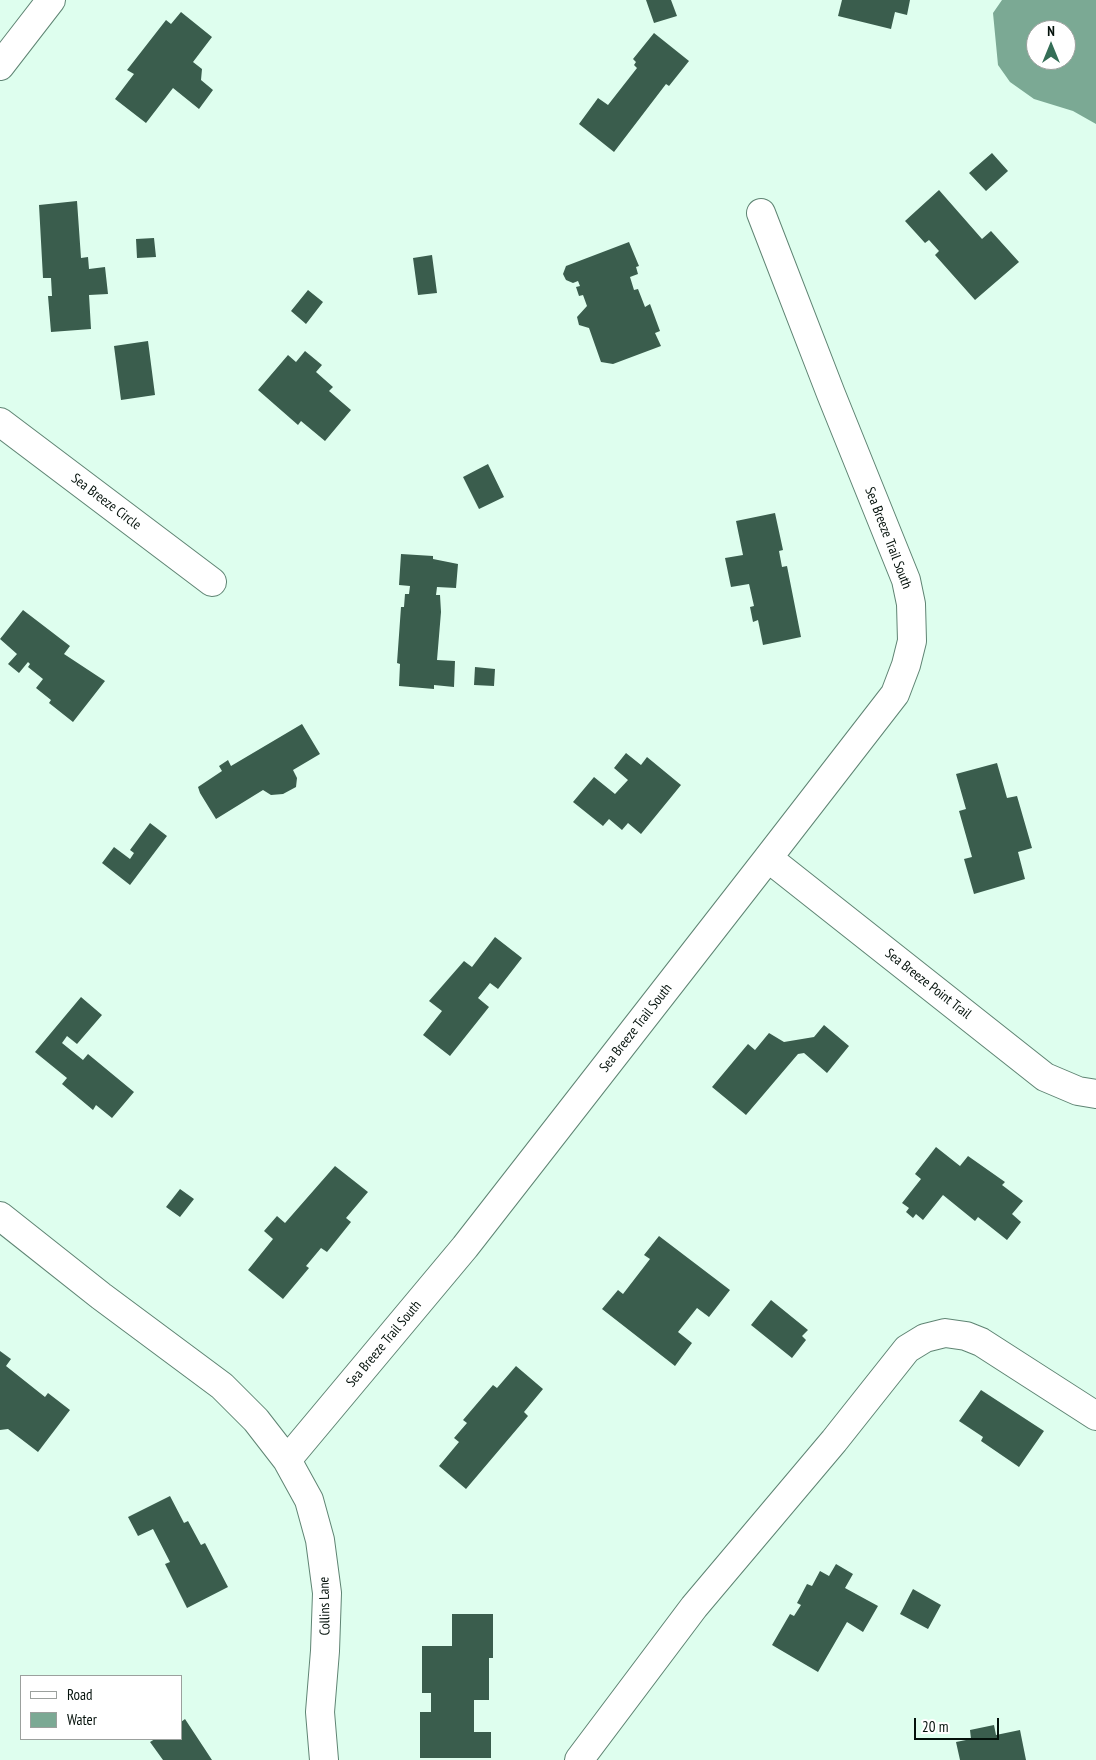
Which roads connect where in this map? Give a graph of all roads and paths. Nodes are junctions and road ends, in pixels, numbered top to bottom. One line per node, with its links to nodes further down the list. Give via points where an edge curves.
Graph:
1 (51, 0): 2 (street)
2 (0, 66)
3 (761, 213): 6 (street, Sea Breeze Trail South, via 906,580 911,604 912,641 895,694)
4 (0, 422): 5 (street, Sea Breeze Circle)
5 (212, 582)
6 (768, 858): 7 (street, Sea Breeze Point Trail, via 1045,1077 1078,1091); 10 (street, Sea Breeze Trail South, via 465,1247)
7 (1096, 1094)
8 (0, 1216): 10 (street, via 222,1386 256,1420)
9 (1096, 1416): 12 (street, via 981,1342 966,1336 945,1333 925,1338 907,1349 694,1607)
10 (287, 1460): 11 (street, Collins Lane, via 309,1500 320,1540 327,1593 320,1712)
11 (324, 1760)
12 (579, 1760)

